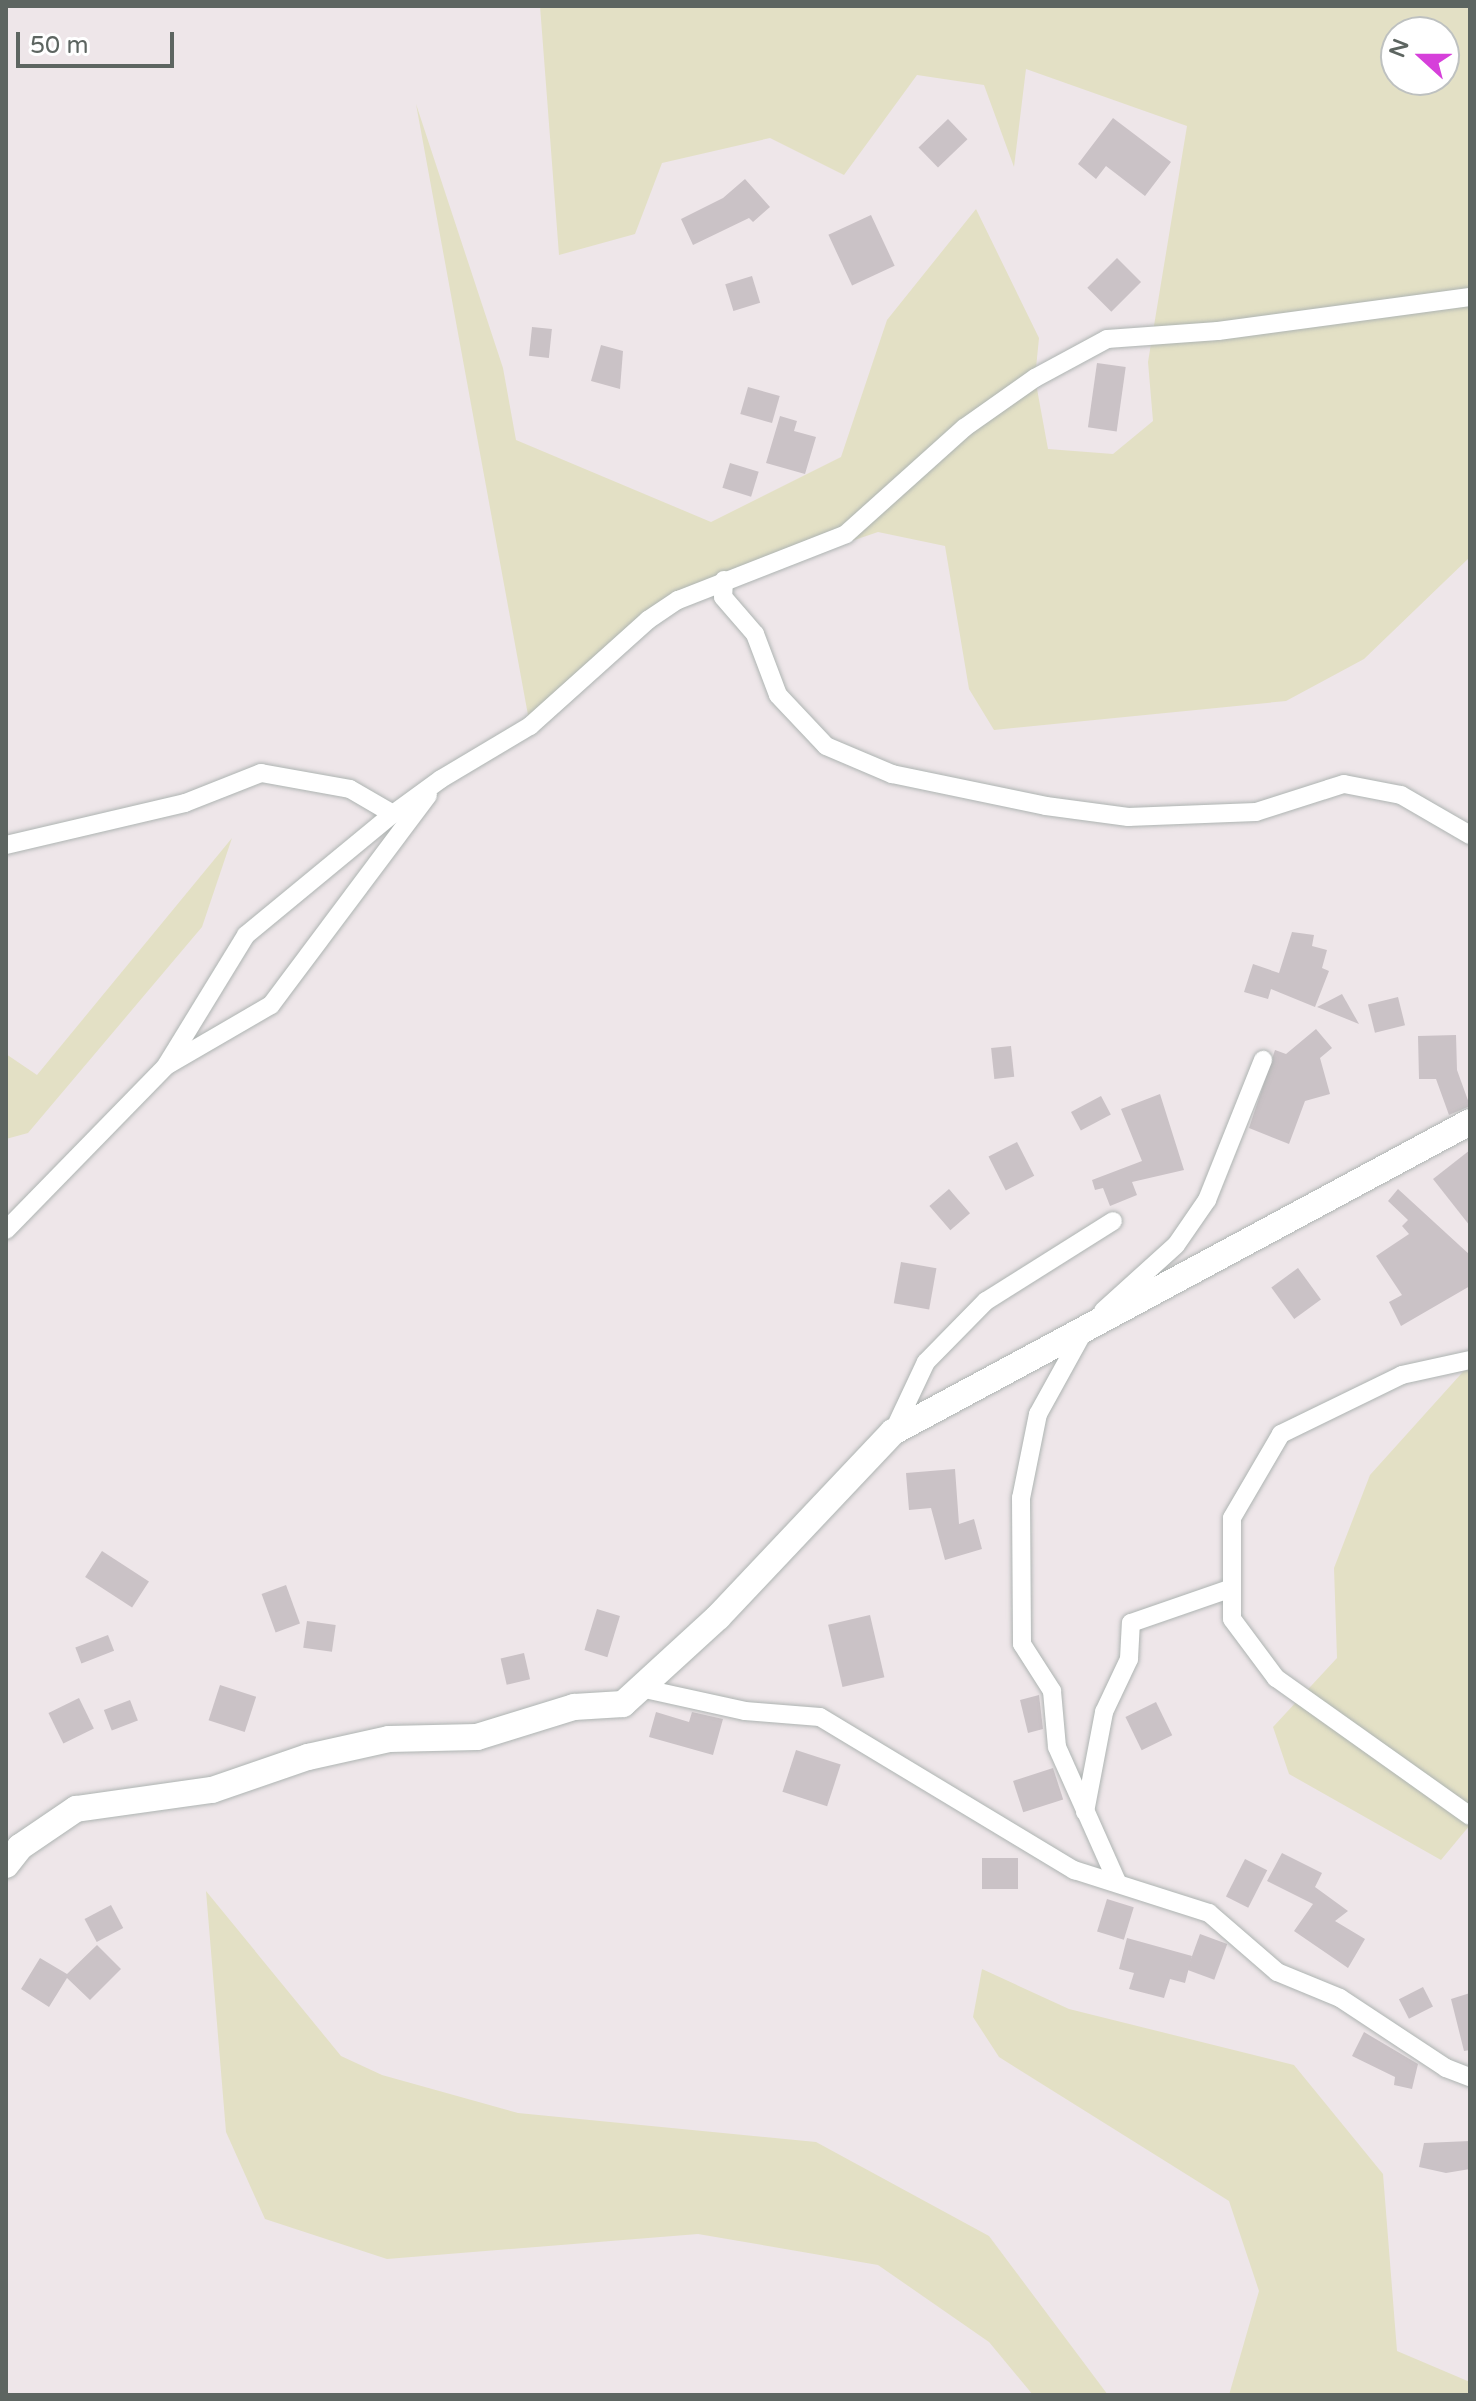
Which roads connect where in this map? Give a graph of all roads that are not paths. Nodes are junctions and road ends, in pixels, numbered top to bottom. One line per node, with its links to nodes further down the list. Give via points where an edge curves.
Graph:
1 (1470, 297): 2 (street, via 1218,331 1107,339 1035,378 964,428 846,534)
2 (724, 580): 3 (street, via 648,620 530,726); 5 (street, via 723,597 755,634 778,695 826,746 892,774 1128,817 1256,812 1344,784 1401,795)
3 (441, 779): 4 (street); 8 (street, via 271,1005)
4 (393, 814): 6 (street, via 350,789 261,773 185,803); 8 (street, via 246,935)
5 (1470, 835)
6 (6, 845)
7 (1263, 1060): 12 (street, via 1207,1200 1176,1245)
8 (166, 1066): 11 (street)
9 (1470, 1122): 12 (street)
10 (1113, 1221): 14 (street, via 986,1301 926,1362)
11 (6, 1230)
12 (1087, 1326): 14 (street); 17 (street, via 1038,1414 1021,1498 1022,1644 1052,1691 1057,1747)
13 (1470, 1360): 15 (street, via 1402,1375 1281,1434 1232,1518)
14 (893, 1432): 16 (street)
15 (1232, 1588): 17 (street, via 1131,1623 1129,1659 1104,1712); 18 (street, via 1232,1619 1276,1678)
16 (645, 1689): 19 (street, via 623,1704 574,1707 477,1737 389,1739 308,1757 212,1790 76,1809 20,1847); 20 (street, via 745,1711 820,1717 1074,1870)
17 (1085, 1812): 20 (street)
18 (1470, 1816)
19 (6, 1865)
20 (1117, 1882): 21 (street, via 1209,1913 1277,1972 1340,1998 1446,2068)
21 (1470, 2077)

